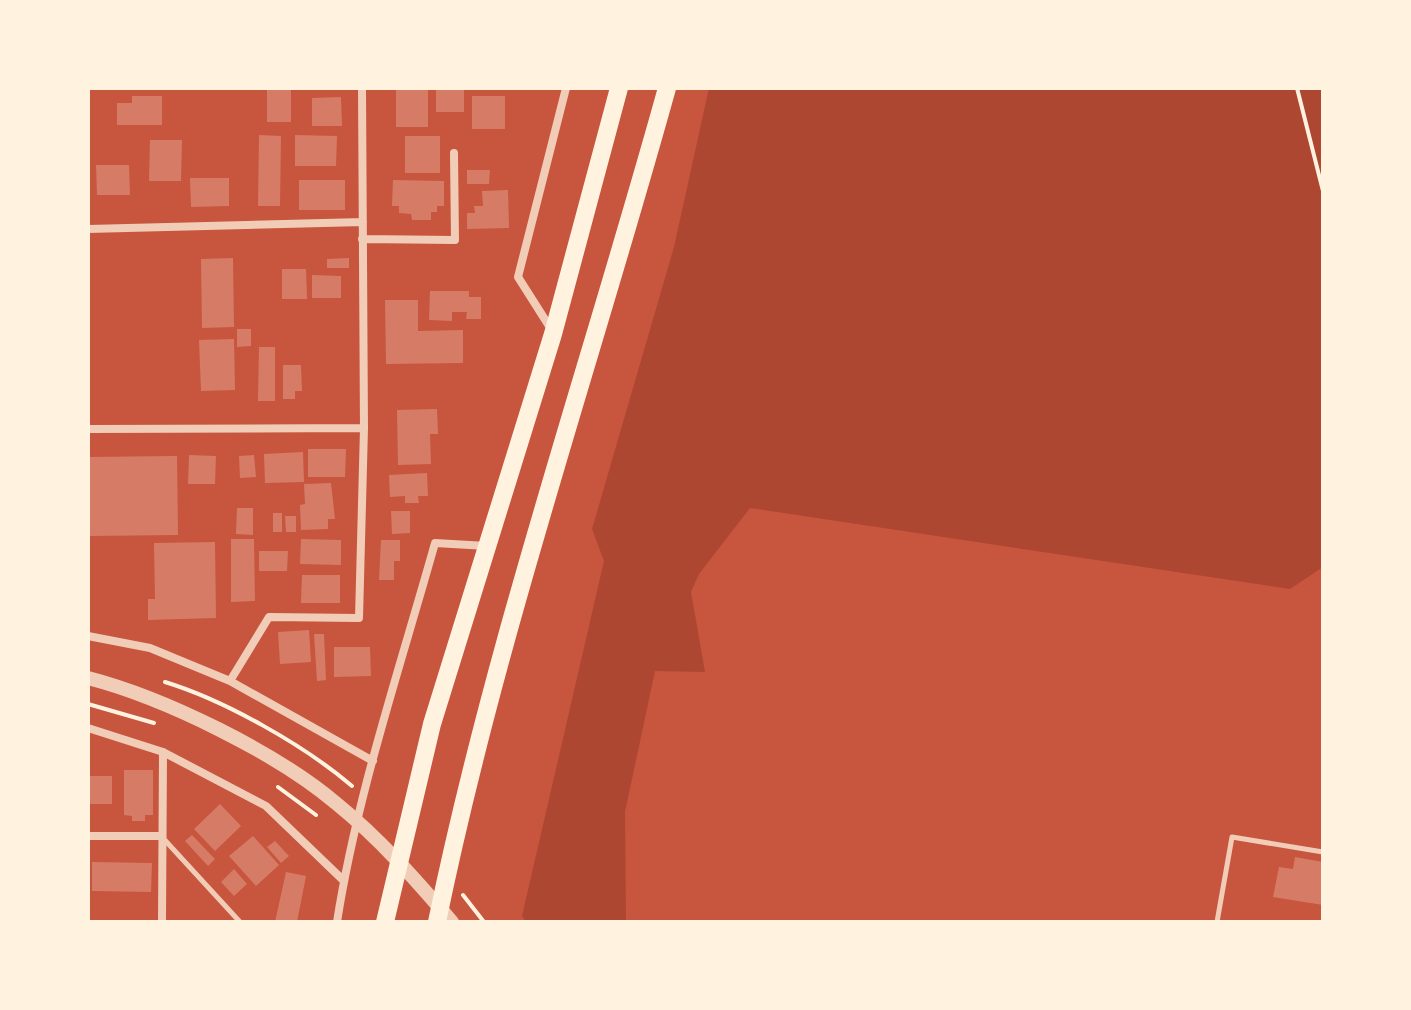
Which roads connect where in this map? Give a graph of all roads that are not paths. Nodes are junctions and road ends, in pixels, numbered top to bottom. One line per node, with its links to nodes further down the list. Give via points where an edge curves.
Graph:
1 (362, 88): 6 (street)
2 (566, 88): 9 (street, via 518,277)
3 (619, 88): 9 (highway)
4 (667, 88): 27 (highway, via 459,814)
5 (454, 153): 8 (street, via 455,240)
6 (363, 222): 7 (street); 8 (street)
7 (88, 229)
8 (362, 239): 10 (street)
9 (553, 334): 12 (highway)
10 (364, 428): 11 (street); 15 (street, via 359,618 269,617)
11 (88, 429)
12 (489, 546): 18 (street, via 435,543); 26 (highway, via 432,724)
13 (88, 636): 15 (street, via 150,648)
14 (88, 678): 28 (street, via 167,707 257,750 335,802)
15 (230, 681): 18 (street)
16 (88, 728): 17 (street)
17 (163, 752): 20 (street); 22 (street, via 266,806)
18 (373, 761): 22 (street)
19 (88, 836): 20 (street)
20 (161, 836): 23 (street); 24 (lane)
21 (1323, 852): 29 (lane, via 1232,837)
22 (343, 880): 25 (street)
23 (162, 922)
24 (240, 922)
25 (337, 922)
26 (385, 922)
27 (437, 922)
28 (452, 922)
29 (1217, 922)

